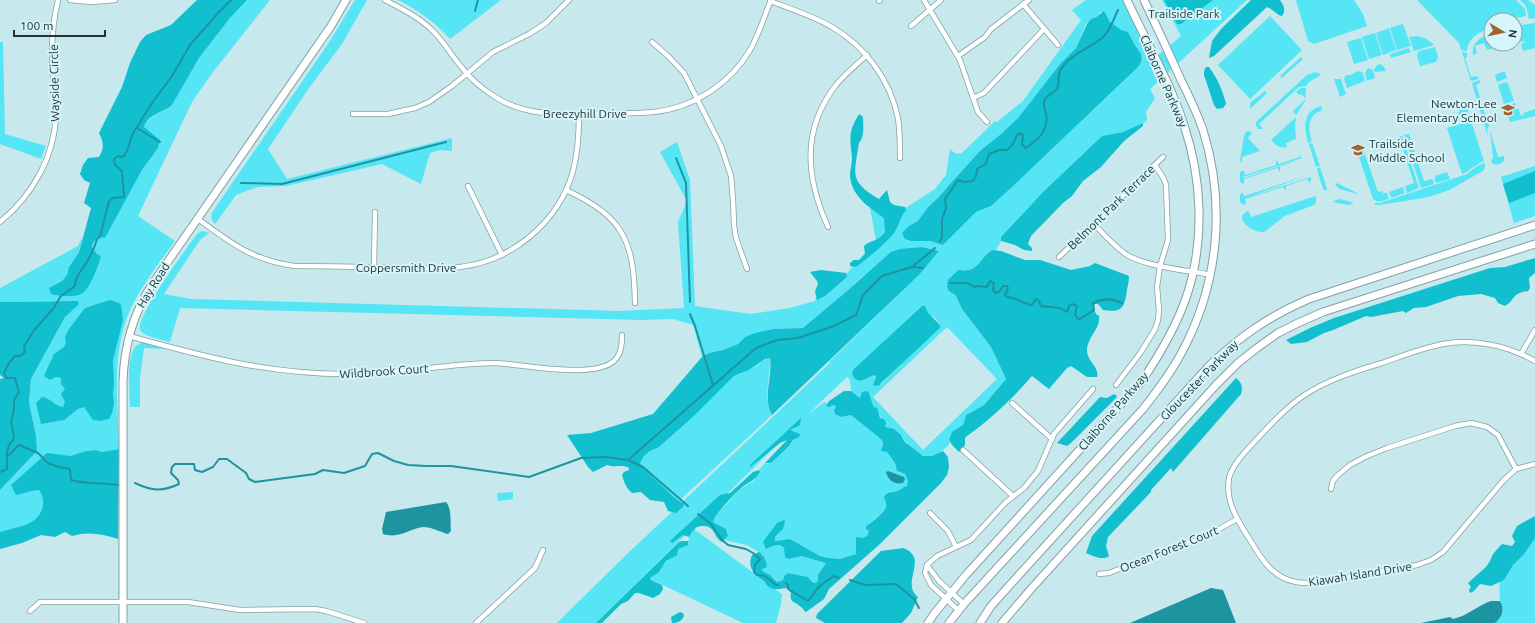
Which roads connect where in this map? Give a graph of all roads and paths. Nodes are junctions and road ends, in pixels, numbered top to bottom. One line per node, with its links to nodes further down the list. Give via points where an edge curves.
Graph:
1 (58, 0): 34 (street, Wayside Circle, via 53,34 56,112 52,142 42,170 30,191)
2 (70, 0): 3 (street)
3 (115, 0)
4 (346, 0): 33 (main road, Hay Road, via 331,26)
5 (385, 0): 21 (street, Breezyhill Drive, via 414,15 432,30)
6 (569, 0): 21 (street, via 546,23 493,52)
7 (924, 0): 14 (street)
8 (941, 0): 14 (street)
9 (1028, 0): 13 (street)
10 (1127, 0): 44 (main road, Claiborne Parkway, via 1176,103 1193,154 1198,202 1198,232)
11 (1144, 0): 45 (main road, Claiborne Parkway, via 1191,101 1210,154 1216,207)
12 (771, 1): 19 (street, via 832,27); 23 (street, Breezyhill Drive, via 755,40 742,62 722,83)
13 (1023, 4): 16 (street); 20 (street, via 991,29 985,37)
14 (930, 9): 15 (street); 20 (street)
15 (911, 26)
16 (1044, 29): 18 (street); 22 (street, via 984,93)
17 (652, 42): 23 (street, via 679,67)
18 (1058, 45)
19 (867, 55): 28 (street, via 883,79 894,104); 37 (street, via 836,85 823,106 814,130 811,173 816,199)
20 (958, 56): 22 (street)
21 (467, 74): 24 (street, via 442,94 415,108 384,115); 25 (street, Breezyhill Drive, via 486,91 511,105 538,113)
22 (973, 98): 26 (street, via 978,112)
23 (698, 99): 25 (street, Breezyhill Drive, via 656,112); 43 (street, via 728,164 733,189 736,238)
24 (353, 114)
25 (578, 114): 31 (street, Coppersmith Drive, via 577,154)
26 (987, 122)
27 (1164, 157): 29 (street, Belmont Park Terrace)
28 (900, 158)
29 (1155, 165): 35 (street, Belmont Park Terrace); 41 (street, via 1166,185 1168,240)
30 (468, 186): 39 (street)
31 (566, 190): 39 (street, Coppersmith Drive, via 545,222 528,238); 46 (street, via 598,207 617,226 633,263)
32 (375, 212): 42 (street)
33 (198, 219): 42 (street, Coppersmith Drive, via 240,249 266,260 294,266); 49 (main road, Hay Road, via 146,294)
34 (0, 222)
35 (1094, 224): 40 (street, Belmont Park Terrace); 41 (street, via 1116,247 1129,256)
36 (1535, 225): 78 (main road, Gloucester Parkway, via 1309,299 1282,311 1247,332 1208,367 991,606)
37 (828, 227)
38 (1535, 244): 79 (main road, Gloucester Parkway, via 1323,312 1278,333 1238,363 1216,385)
39 (502, 255): 42 (street, Coppersmith Drive, via 460,267)
40 (1059, 257)
41 (1160, 266): 44 (street); 52 (street, via 1157,291 1159,310 1155,329 1142,352)
42 (374, 267)
43 (747, 269)
44 (1193, 272): 45 (street); 67 (main road, Claiborne Parkway, via 1177,322 1142,381)
45 (1211, 275): 70 (main road, Claiborne Parkway, via 1195,326 1164,382 1142,410)
46 (635, 303)
47 (1535, 330): 50 (street)
48 (622, 335): 49 (street, Wildbrook Court, via 618,357 590,370 495,363 352,374 294,372 242,365)
49 (128, 336): 69 (main road, Hay Road, via 123,376)
50 (1521, 354): 51 (street, Kiawah Island Drive); 62 (street, Kiawah Island Drive, via 1477,342 1443,344 1353,372 1314,389 1281,414 1233,468 1228,493)
51 (1535, 361)
52 (1116, 385)
53 (1093, 389): 55 (street)
54 (1012, 403): 55 (street)
55 (1052, 439): 60 (street, via 1038,471 1024,488)
56 (963, 450): 60 (street)
57 (1535, 464): 58 (street, Kiawah Island Drive)
58 (1516, 469): 59 (street, via 1498,436 1479,424 1463,424 1365,457 1337,476); 62 (street, Kiawah Island Drive, via 1443,552 1431,560 1417,565 1340,579 1305,583 1281,577 1267,566)
59 (1331, 489)
60 (1013, 496): 63 (street, via 971,540)
61 (930, 513): 63 (street, via 948,531)
62 (1237, 519): 66 (street, Ocean Forest Court, via 1205,536 1109,573)
63 (956, 547): 65 (street, via 937,556)
64 (543, 550): 75 (street, via 535,568)
65 (927, 565): 67 (street, via 934,576); 68 (street, via 926,578)
66 (1099, 574)
67 (952, 593): 68 (main road, Claiborne Parkway); 70 (street)
68 (946, 600): 72 (street); 76 (main road, Claiborne Parkway)
69 (123, 602): 71 (street, via 40,602); 73 (main road, Hay Road); 74 (street, via 195,602 240,610 315,609)
70 (964, 604): 72 (main road, Claiborne Parkway)
71 (30, 611)
72 (959, 611): 77 (main road, Claiborne Parkway)
73 (123, 623)
74 (364, 623)
75 (476, 623)
76 (928, 623)
77 (949, 623)
78 (980, 623)
79 (1002, 623)

